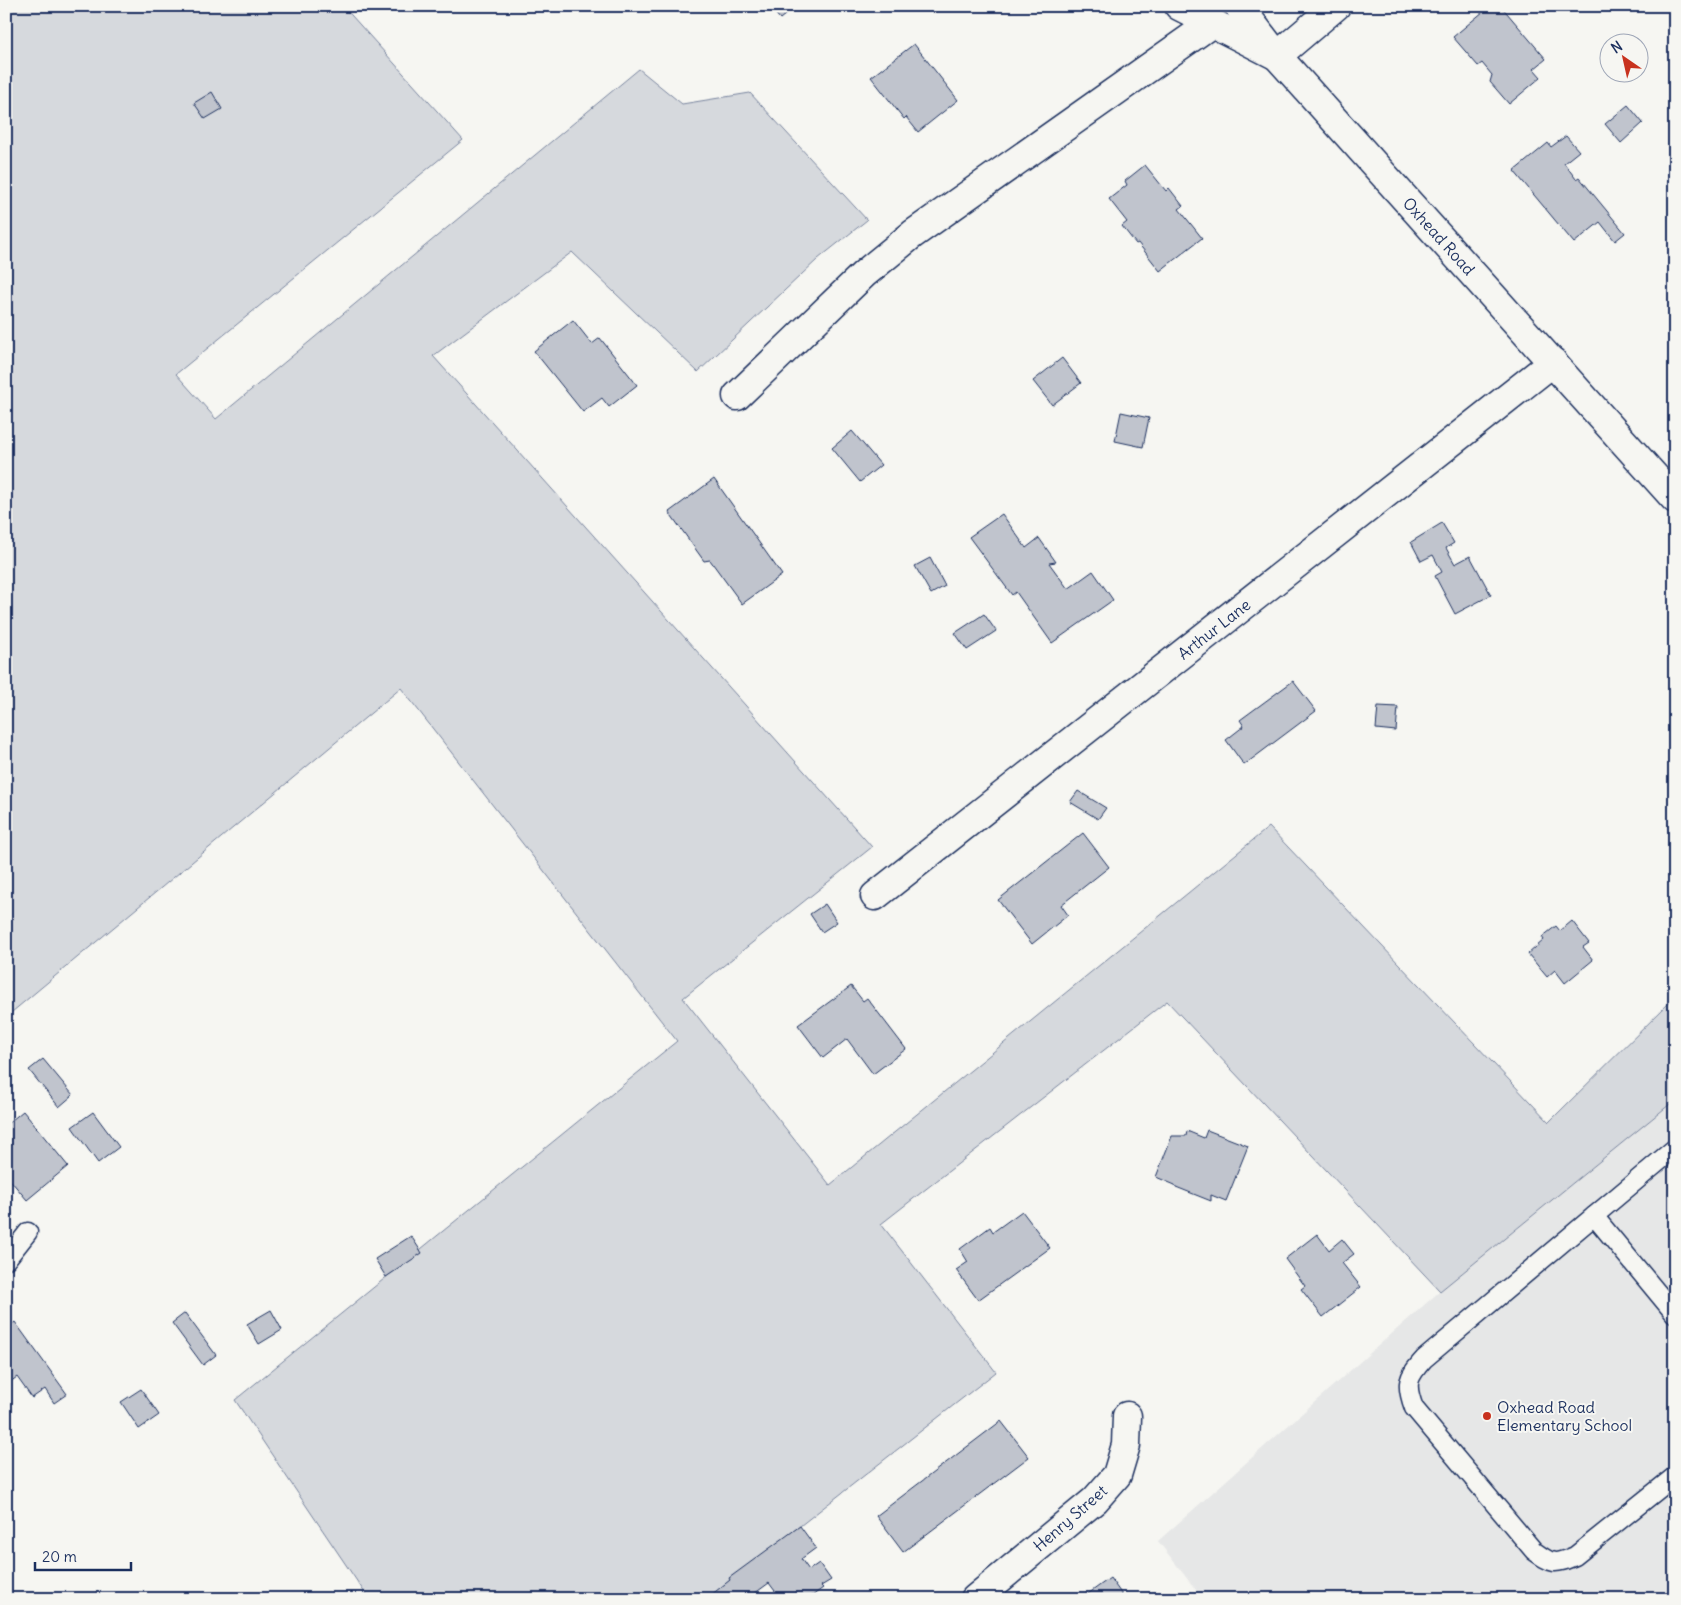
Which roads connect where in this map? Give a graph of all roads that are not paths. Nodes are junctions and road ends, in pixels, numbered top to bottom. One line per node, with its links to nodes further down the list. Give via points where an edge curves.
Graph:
1 (1179, 6): 4 (street, Oxhead Road)
2 (1239, 6): 5 (street)
3 (1336, 6): 5 (street)
4 (1212, 23): 5 (street, Oxhead Road); 7 (street, via 913,234 864,274)
5 (1277, 56): 6 (street, Oxhead Road)
6 (1552, 362): 8 (street, Oxhead Road); 9 (street, Arthur Lane)
7 (737, 396)
8 (1675, 499)
9 (875, 896)
10 (1675, 1148): 11 (lane)
11 (1594, 1216): 14 (lane); 16 (lane, via 1424,1359 1410,1375 1409,1394 1414,1408 1534,1551 1547,1560 1559,1563 1575,1556)
12 (28, 1232): 13 (lane)
13 (6, 1260)
14 (1675, 1314)
15 (1127, 1416): 17 (street, Henry Street, via 1126,1445 1117,1475 1095,1500)
16 (1675, 1476)
17 (975, 1599)

